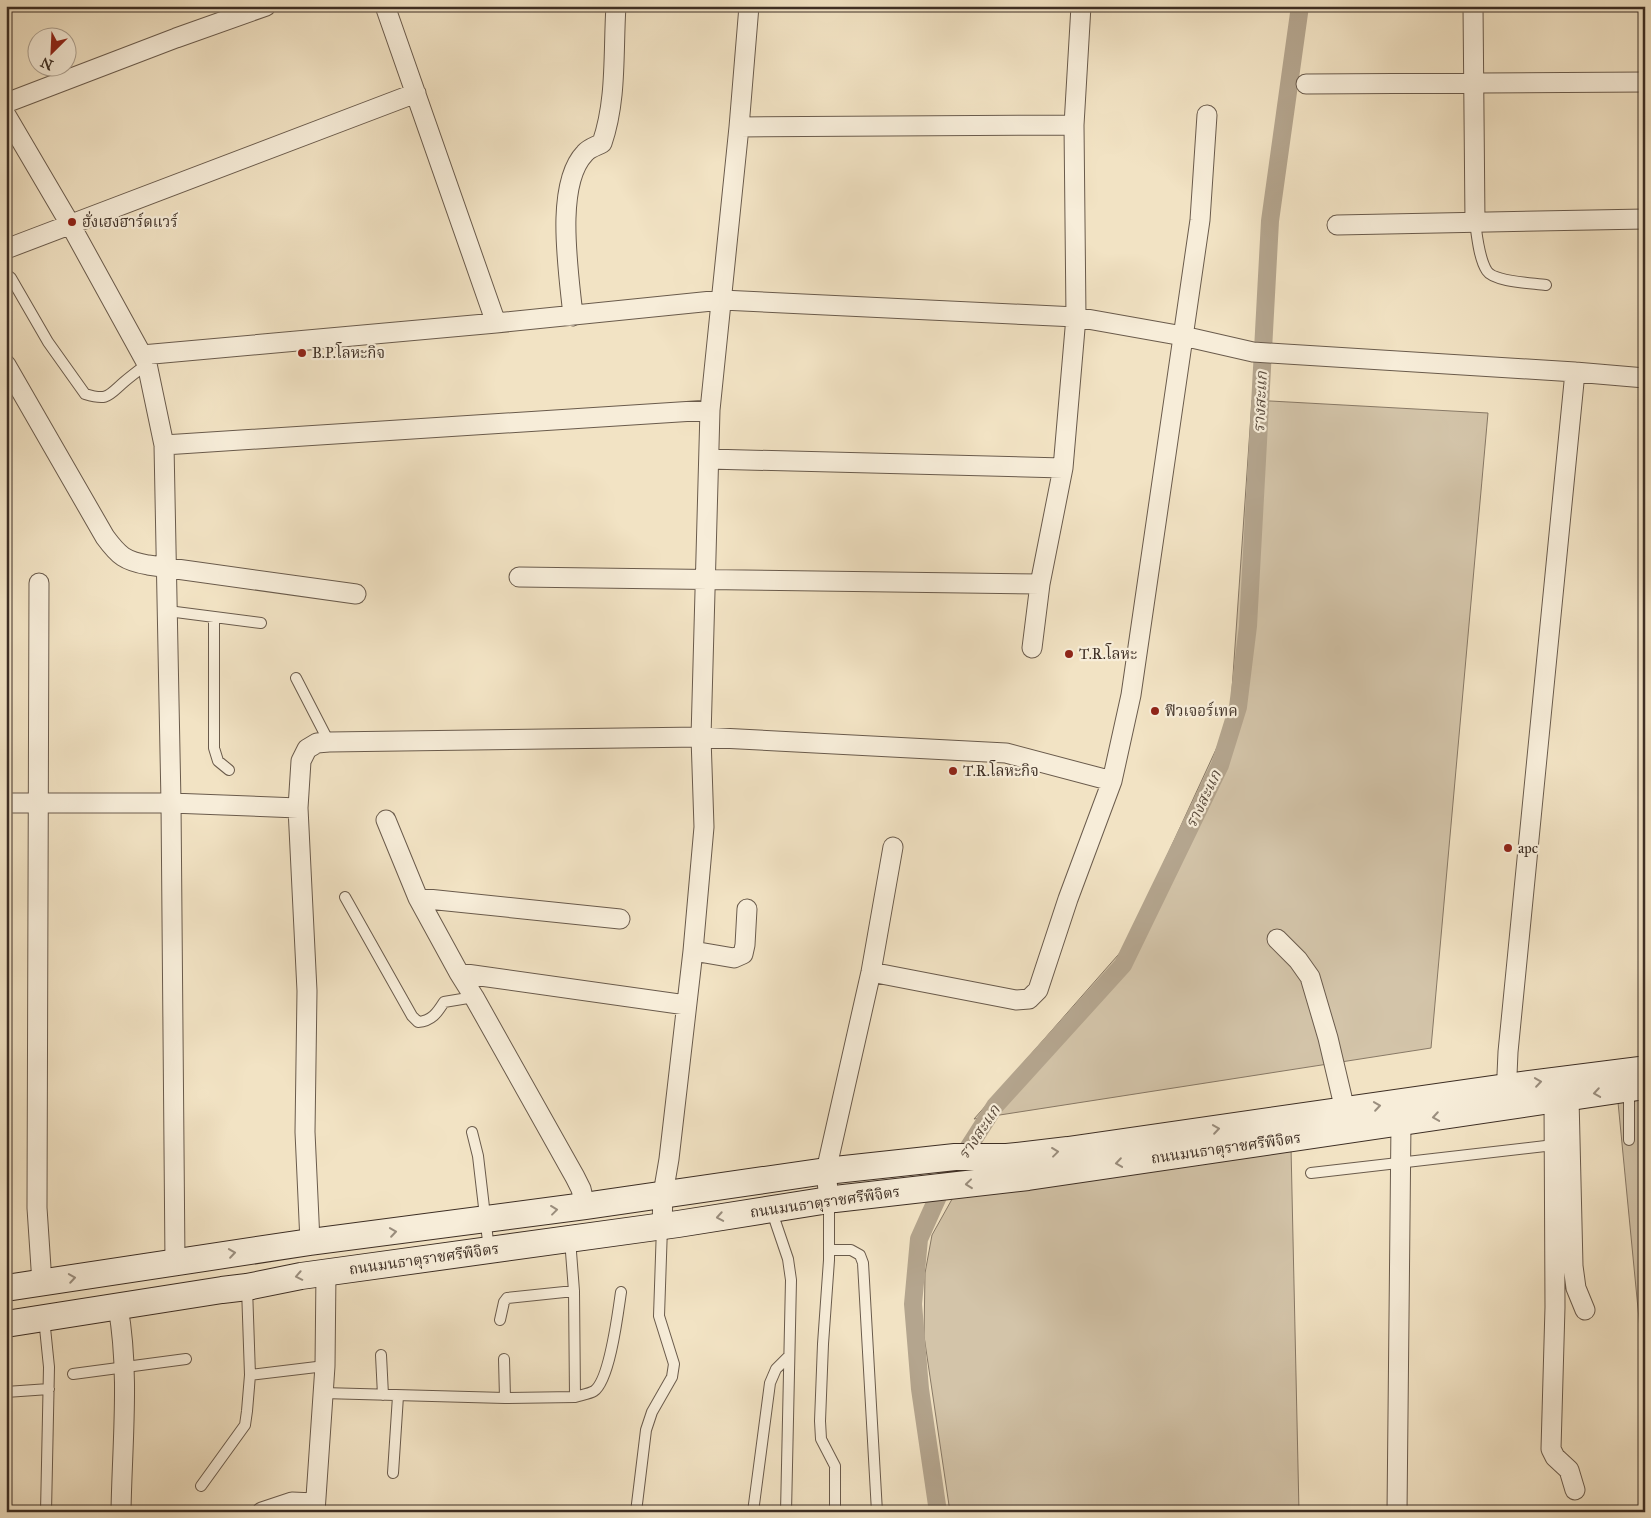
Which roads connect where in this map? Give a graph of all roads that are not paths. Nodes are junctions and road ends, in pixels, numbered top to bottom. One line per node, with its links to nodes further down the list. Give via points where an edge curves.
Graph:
1 (266, 6): 11 (street)
2 (385, 6): 10 (street)
3 (616, 6): 24 (street, via 611,110 606,130 602,143 586,152 576,165 570,181 566,213)
4 (749, 6): 15 (street)
5 (1081, 6): 14 (street)
6 (1473, 6): 9 (street)
7 (1645, 82): 9 (street)
8 (1306, 84): 9 (street)
9 (1474, 84): 17 (street)
10 (416, 93): 18 (street); 26 (street)
11 (6, 103)
12 (6, 115): 18 (street)
13 (1207, 115): 27 (street, via 1200,220)
14 (1074, 125): 15 (street); 25 (street)
15 (739, 127): 23 (street)
16 (1645, 219): 17 (street)
17 (1474, 222): 19 (street); 22 (lane, via 1487,273 1496,278)
18 (70, 224): 20 (street); 28 (street)
19 (1337, 226)
20 (6, 249)
21 (6, 274): 28 (lane, via 85,394 103,397 112,394)
22 (1546, 285)
23 (722, 300): 24 (street); 25 (street); 32 (street)
24 (573, 316): 26 (street)
25 (1076, 317): 27 (street); 35 (street)
26 (496, 323): 28 (street)
27 (1184, 336): 30 (street, via 1253,352 1295,356); 50 (street, via 1131,695)
28 (145, 360): 33 (street)
29 (6, 365): 36 (street, via 116,553 130,562)
30 (1576, 372): 31 (street); 68 (street)
31 (1645, 378)
32 (710, 410): 33 (street); 34 (street)
33 (164, 445): 36 (street)
34 (709, 459): 35 (street); 38 (street)
35 (1064, 468): 40 (street)
36 (166, 567): 41 (street); 42 (street)
37 (520, 577): 38 (street)
38 (704, 579): 40 (street); 47 (street)
39 (40, 583): 51 (street)
40 (1040, 584): 45 (street)
41 (356, 594)
42 (168, 611): 43 (lane); 53 (street)
43 (214, 618): 44 (lane); 49 (lane, via 214,748 218,761)
44 (261, 623)
45 (1032, 648)
46 (296, 678): 48 (lane)
47 (701, 737): 48 (street); 50 (street, via 1006,753); 62 (street, via 704,827)
48 (329, 742): 54 (street, via 317,743 307,749 301,761)
49 (229, 770)
50 (1112, 781): 63 (street, via 1038,990 1030,999 1016,1000)
51 (40, 802): 52 (street); 53 (street); 93 (street, via 37,1208)
52 (6, 803)
53 (171, 803): 54 (street); 91 (street)
54 (298, 808): 88 (street, via 307,991 305,1132)
55 (386, 820): 58 (street)
56 (893, 847): 63 (street)
57 (345, 897): 65 (lane, via 418,1022 425,1022 435,1015 444,1002)
58 (418, 898): 60 (street); 64 (street)
59 (747, 909): 62 (street, via 743,954 734,958)
60 (620, 919)
61 (1277, 939): 70 (street, via 1310,977)
62 (693, 951): 66 (street)
63 (871, 972): 78 (street)
64 (459, 973): 65 (street); 66 (street)
65 (474, 997): 83 (street, via 575,1177)
66 (686, 1005): 81 (street)
67 (1640, 1081): 68 (street, ถนนมนธาตุราชศรีพิจิตร, one-way to 67); 69 (street, ถนนมนธาตุราชศรีพิจิตร, one-way to 69); 73 (lane)
68 (1506, 1096): 69 (street, ถนนมนธาตุราชศรีพิจิตร); 70 (street, ถนนมนธาตุราชศรีพิจิตร, one-way to 68); 71 (street, ถนนมนธาตุราชศรีพิจิตร, one-way to 71)
69 (1562, 1099): 74 (street); 99 (street, via 1573,1266 1576,1288)
70 (1345, 1110): 77 (street, ถนนมนธาตุราชศรีพิจิตร, one-way to 70)
71 (1401, 1122): 75 (street); 77 (street, ถนนมนธาตุราชศรีพิจิตร, one-way to 77)
72 (472, 1132): 85 (lane, via 478,1156)
73 (1629, 1140)
74 (1554, 1145): 75 (lane); 120 (street, via 1555,1307 1551,1449 1570,1470)
75 (1401, 1161): 79 (lane); 130 (street)
76 (918, 1162): 77 (street, ถนนมนธาตุราชศรีพิจิตร, via 955,1157); 78 (street, ถนนมนธาตุราชศรีพิจิตร); 80 (street)
77 (1020, 1163): 80 (street, ถนนมนธาตุราชศรีพิจิตร, one-way to 80, via 997,1181)
78 (826, 1171): 81 (street, ถนนมนธาตุราชศรีพิจิตร); 82 (street)
79 (1311, 1173)
80 (932, 1188): 82 (street, ถนนมนธาตุราชศรีพิจิตร)
81 (663, 1194): 83 (street, ถนนมนธาตุราชศรีพิจิตร); 86 (street)
82 (829, 1200): 84 (street, ถนนมนธาตุราชศรีพิจิตร); 90 (lane)
83 (585, 1206): 85 (street, ถนนมนธาตุราชศรีพิจิตร, one-way to 83)
84 (770, 1208): 86 (street, ถนนมนธาตุราชศรีพิจิตร, one-way to 86); 104 (lane, via 788,1259 791,1280)
85 (484, 1219): 88 (street, ถนนมนธาตุราชศรีพิจิตร, one-way to 85); 89 (lane)
86 (662, 1226): 87 (street, ถนนมนธาตุราชศรีพิจิตร); 125 (lane, via 660,1316 674,1364 672,1377 652,1412 646,1430)
87 (570, 1238): 89 (street, ถนนมนธาตุราชศรีพิจิตร); 96 (lane)
88 (310, 1242): 91 (street, ถนนมนธาตุราชศรีพิจิตร, one-way to 88)
89 (489, 1250): 92 (street, ถนนมนธาตุราชศรีพิจิตร)
90 (829, 1250): 128 (lane, via 820,1421 821,1439 835,1466); 129 (lane, via 851,1250 860,1254 863,1262)
91 (175, 1262): 93 (street, ถนนมนธาตุราชศรีพิจิตร, one-way to 91)
92 (326, 1272): 94 (street, ถนนมนธาตุราชศรีพิจิตร, one-way to 94); 107 (street)
93 (42, 1283): 95 (street, ถนนมนธาตุราชศรีพิจิตร)
94 (247, 1287): 98 (street, ถนนมนธาตุราชศรีพิจิตร); 110 (lane)
95 (6, 1288)
96 (574, 1291): 101 (lane, via 507,1298); 116 (lane)
97 (621, 1292): 116 (lane, via 602,1381 595,1390)
98 (118, 1307): 100 (street, ถนนมนธาตุราชศรีพิจิตร); 108 (street)
99 (1585, 1310)
100 (44, 1318): 102 (street, ถนนมนธาตุราชศรีพิจิตร); 111 (lane)
101 (500, 1320)
102 (6, 1324)
103 (381, 1355): 114 (lane)
104 (789, 1356): 126 (lane, via 776,1369 770,1382); 127 (lane)
105 (186, 1359): 108 (lane)
106 (504, 1359): 117 (lane)
107 (325, 1366): 110 (lane); 113 (street)
108 (124, 1367): 109 (lane); 123 (street)
109 (73, 1374)
110 (250, 1375): 119 (lane, via 245,1425)
111 (48, 1389): 112 (lane); 122 (lane)
112 (6, 1392)
113 (323, 1393): 114 (lane); 121 (street)
114 (383, 1395): 115 (lane)
115 (398, 1396): 117 (lane); 118 (lane)
116 (575, 1397): 117 (lane)
117 (505, 1398)
118 (393, 1473)
119 (201, 1486)
120 (1575, 1490)
121 (315, 1507): 124 (street, via 292,1502)
122 (46, 1512)
123 (120, 1512)
124 (262, 1512)
125 (636, 1512)
126 (753, 1512)
127 (786, 1512)
128 (835, 1512)
129 (877, 1512)
130 (1397, 1512)

